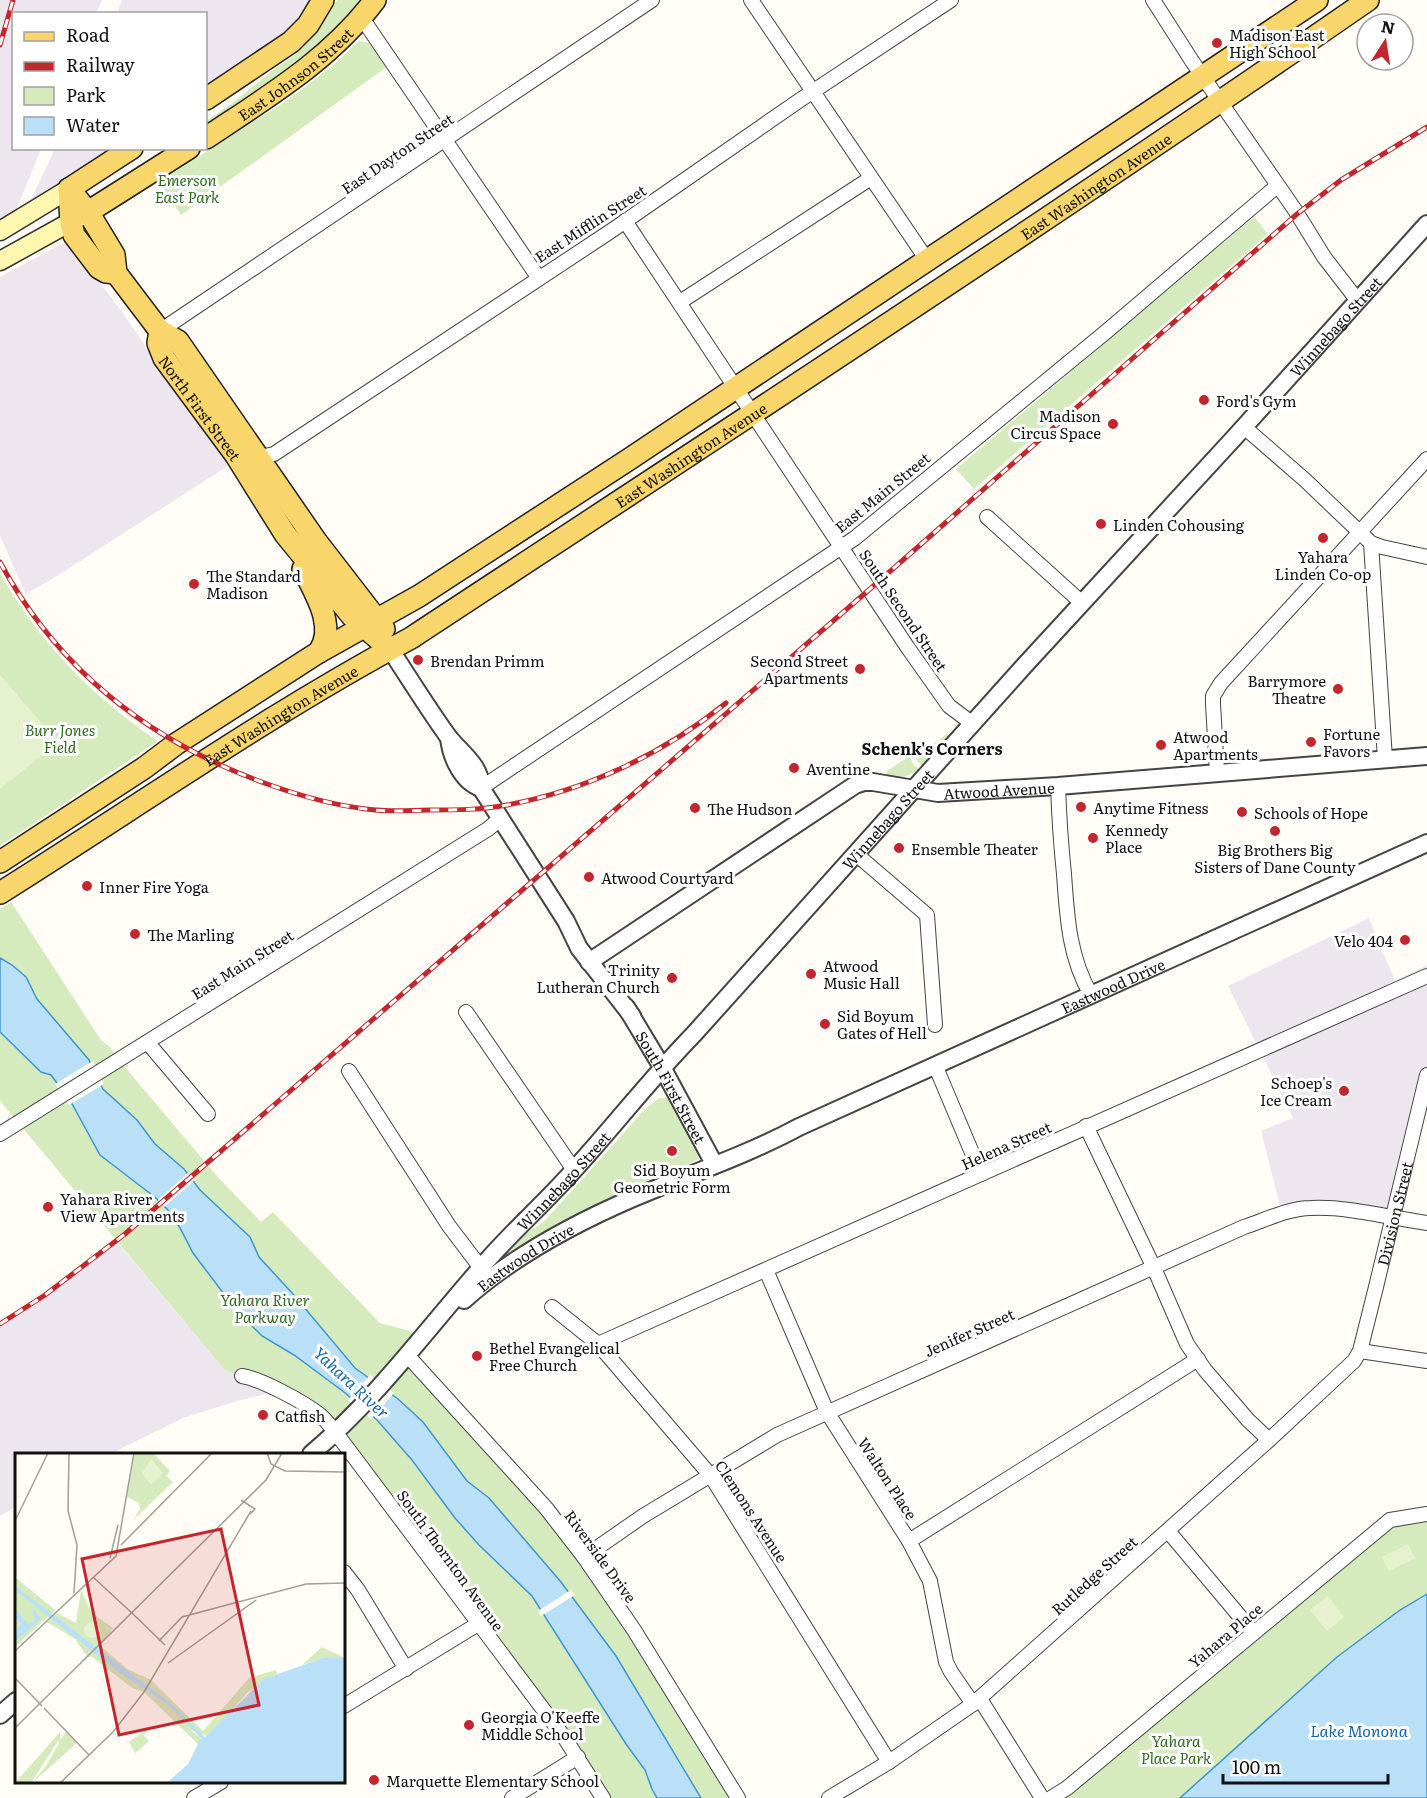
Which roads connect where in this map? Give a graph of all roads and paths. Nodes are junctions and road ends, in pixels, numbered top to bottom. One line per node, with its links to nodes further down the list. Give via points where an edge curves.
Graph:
1 (323, 0): 12 (main road, via 308,25 291,42)
2 (375, 0): 9 (main road, East Johnson Street)
3 (652, 0): 15 (street, East Dayton Street)
4 (751, 0): 11 (street)
5 (951, 0): 11 (street, East Mifflin Street)
6 (1153, 0): 10 (street)
7 (1317, 0): 10 (main road, East Washington Avenue)
8 (1368, 0): 13 (main road, East Washington Avenue)
9 (362, 18): 14 (main road, East Johnson Street, via 304,73); 15 (street)
10 (1204, 77): 13 (street); 25 (main road, East Washington Avenue)
11 (813, 92): 18 (street); 22 (street, East Mifflin Street)
12 (207, 98)
13 (1220, 102): 19 (street); 34 (main road, East Washington Avenue)
14 (207, 137)
15 (446, 140): 27 (street); 30 (street, East Dayton Street)
16 (129, 150): 20 (main road)
17 (186, 150): 21 (main road)
18 (871, 178): 25 (street); 29 (street)
19 (1277, 186): 28 (street, via 1324,257); 42 (street, East Main Street, via 992,426)
20 (69, 189): 21 (main road, North First Street); 24 (main road)
21 (80, 217): 26 (main road); 30 (main road, North First Street, via 114,255 116,273)
22 (625, 221): 27 (street, East Mifflin Street); 29 (street, South Second Street)
23 (1427, 224): 28 (street, Winnebago Street)
24 (0, 231)
25 (927, 260): 31 (main road, East Washington Avenue)
26 (0, 261)
27 (538, 277): 37 (street, East Mifflin Street, via 274,454)
28 (1359, 300): 35 (street, Winnebago Street)
29 (680, 302): 31 (street, South Second Street)
30 (155, 324): 32 (main road, North First Street, via 162,355); 33 (main road, North First Street, via 178,341)
31 (735, 387): 34 (street, South Second Street); 45 (main road, East Washington Avenue, via 449,577)
32 (189, 394): 33 (main road, via 200,393); 37 (main road, North First Street, via 217,429)
33 (224, 405): 37 (main road, North First Street)
34 (753, 414): 42 (street, South Second Street); 46 (main road, East Washington Avenue)
35 (1244, 427): 39 (street); 44 (street, Winnebago Street)
36 (1427, 459): 39 (street)
37 (252, 462): 40 (main road, North First Street); 45 (main road, North First Street, via 316,541)
38 (987, 517): 44 (street)
39 (1361, 533): 41 (street); 51 (street, via 1216,690 1213,704)
40 (285, 534): 45 (main road, North First Street, via 346,609); 47 (main road, via 325,620 326,639)
41 (1371, 543): 43 (street); 49 (street)
42 (842, 546): 48 (street, South Second Street, via 945,701); 53 (street, East Main Street)
43 (1427, 557)
44 (1082, 603): 48 (street, Winnebago Street)
45 (370, 622): 46 (main road, South First Street, via 386,631); 47 (main road, East Washington Avenue)
46 (390, 649): 53 (street, South First Street, via 449,738 453,758 471,782); 59 (main road, East Washington Avenue, via 213,756)
47 (319, 652): 58 (main road, East Washington Avenue)
48 (973, 724): 54 (street, Winnebago Street)
49 (1385, 759): 50 (street, Atwood Avenue); 51 (street, Atwood Avenue)
50 (1422, 759)
51 (1217, 772): 52 (street, Atwood Avenue)
52 (1058, 786): 54 (street, Atwood Avenue, via 938,793); 62 (street, via 1070,942 1077,968)
53 (482, 788): 55 (street, South First Street)
54 (914, 789): 57 (street, Winnebago Street); 60 (street, Atwood Avenue, via 873,782 855,785)
55 (500, 819): 60 (street, South First Street, via 566,921 580,934); 65 (street, East Main Street)
56 (1427, 843): 62 (street, Eastwood Drive)
57 (856, 854): 64 (street, via 927,915); 67 (street, Winnebago Street)
58 (0, 862)
59 (0, 893)
60 (593, 959): 67 (street, South First Street)
61 (1427, 976): 71 (street, Helena Street)
62 (1091, 995): 66 (street, Eastwood Drive)
63 (466, 1012): 75 (street)
64 (934, 1025)
65 (148, 1043): 70 (street); 73 (street, East Main Street)
66 (935, 1065): 72 (street, Eastwood Drive); 76 (street)
67 (662, 1067): 74 (street, South First Street); 75 (street, Winnebago Street)
68 (349, 1071): 82 (street, via 449,1226)
69 (1427, 1075): 78 (street, Division Street)
70 (208, 1114)
71 (1086, 1126): 76 (street, Helena Street); 80 (street)
72 (799, 1127): 74 (street, Eastwood Drive, via 771,1133); 77 (street, Eastwood Drive, via 744,1155)
73 (0, 1134)
74 (711, 1158): 77 (street, Eastwood Drive, via 648,1187)
75 (574, 1170): 82 (street, Winnebago Street)
76 (981, 1174): 81 (street, Helena Street)
77 (632, 1199): 82 (street, Eastwood Drive)
78 (1392, 1218): 79 (street, Jenifer Street); 80 (street, Jenifer Street, via 1337,1209 1287,1212); 85 (street, Division Street)
79 (1427, 1223)
80 (1154, 1268): 87 (street); 90 (street, Jenifer Street)
81 (766, 1270): 84 (street, Helena Street); 90 (street, Walton Place)
82 (485, 1273): 86 (street, Eastwood Drive)
83 (552, 1307): 84 (street, Clemons Avenue)
84 (598, 1344): 94 (street, Clemons Avenue)
85 (1360, 1351): 88 (street); 92 (street, Rutledge Street)
86 (407, 1355): 91 (street); 98 (street, Riverside Drive, via 546,1508)
87 (1197, 1359): 92 (street); 97 (street)
88 (1427, 1361)
89 (242, 1376): 91 (street, South Thornton Avenue, via 260,1381 320,1415)
90 (827, 1412): 94 (street, Jenifer Street, via 777,1435); 97 (street, Walton Place)
91 (336, 1433): 93 (street); 100 (street, South Thornton Avenue)
92 (1269, 1440): 96 (street, Rutledge Street)
93 (312, 1453)
94 (711, 1476): 98 (street, Jenifer Street); 108 (street, Clemons Avenue)
95 (1427, 1514): 101 (street, Yahara Place, via 1390,1520)
96 (1168, 1531): 101 (street); 104 (street, Rutledge Street)
97 (909, 1541): 104 (street, Walton Place, via 930,1581 946,1662)
98 (584, 1557): 113 (street, Riverside Drive)
99 (345, 1573): 102 (street)
100 (478, 1624): 102 (street); 107 (street, South Thornton Avenue)
101 (1253, 1632): 116 (street, Yahara Place)
102 (405, 1669): 105 (street)
103 (15, 1702): 106 (street)
104 (976, 1702): 108 (street, Rutledge Street); 115 (street, Walton Place)
105 (345, 1705)
106 (0, 1714)
107 (578, 1757): 111 (street); 112 (street, South Thornton Avenue)
108 (889, 1762): 114 (street, Rutledge Street)
109 (219, 1783): 110 (street)
110 (194, 1798)
111 (512, 1798)
112 (603, 1798)
113 (738, 1798)
114 (829, 1798)
115 (1042, 1798)
116 (1051, 1798)

